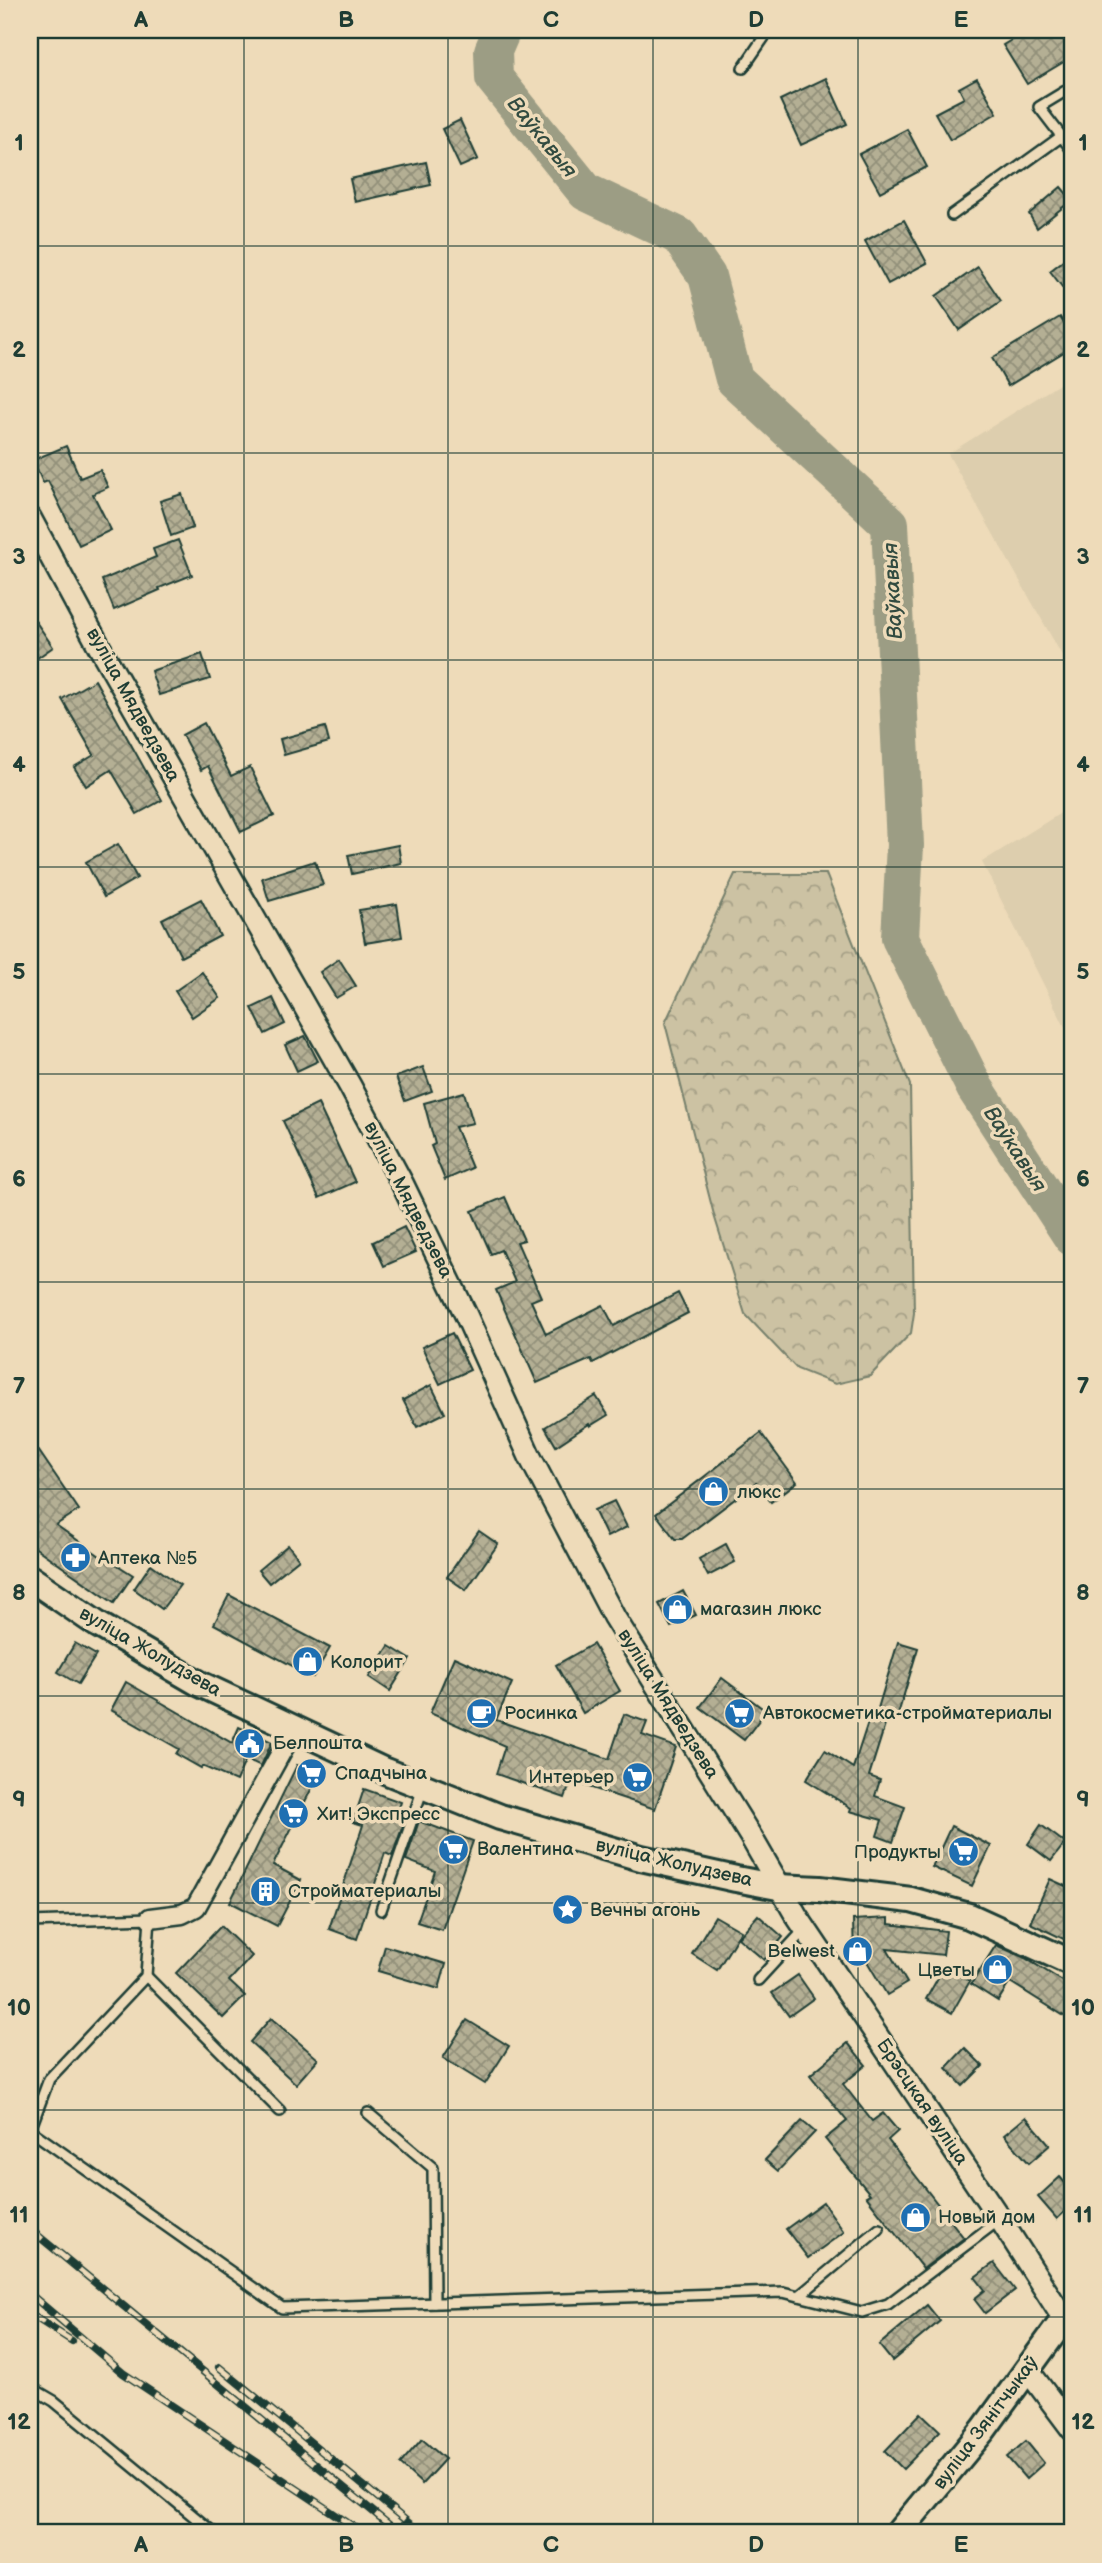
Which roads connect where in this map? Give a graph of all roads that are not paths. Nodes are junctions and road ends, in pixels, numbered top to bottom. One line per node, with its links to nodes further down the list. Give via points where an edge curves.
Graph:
1 (769, 30): 2 (lane)
2 (743, 68)
3 (1072, 87): 4 (lane, via 1039,107)
4 (1062, 136): 5 (lane); 6 (lane)
5 (1072, 150)
6 (952, 215)
7 (30, 518): 11 (street, вуліца Мядведзева, via 391,1163 530,1457 614,1617)
8 (30, 1578): 9 (main road, вуліца Жолудзева, via 97,1624 200,1684)
9 (294, 1728): 10 (main road, вуліца Жолудзева); 13 (street, via 196,1907 182,1914)
10 (424, 1786): 11 (main road, вуліца Жолудзева, via 500,1817 628,1854); 12 (lane)
11 (778, 1887): 15 (street, Брэсцкая вуліца); 16 (main road, вуліца Жолудзева, via 911,1900 969,1916)
12 (381, 1910)
13 (150, 1918): 14 (lane); 17 (lane)
14 (30, 1922)
15 (805, 1930): 18 (lane); 21 (street, Брэсцкая вуліца)
16 (1072, 1963)
17 (146, 1976): 19 (lane); 24 (lane, via 49,2079 30,2130 282,2308)
18 (758, 1980)
19 (280, 2111)
20 (368, 2113): 24 (lane, via 433,2168)
21 (1000, 2219): 23 (lane, via 888,2304 862,2312); 25 (street, Брэсцкая вуліца)
22 (878, 2229): 23 (lane)
23 (799, 2296): 24 (lane, via 783,2292)
24 (433, 2302)
25 (1068, 2316): 26 (main road, вуліца Зянітчыкаў)
26 (1027, 2369): 28 (street); 30 (main road, вуліца Зянітчыкаў)
27 (30, 2387): 29 (lane, via 54,2401)
28 (1072, 2429)
29 (214, 2533)
30 (898, 2533)

